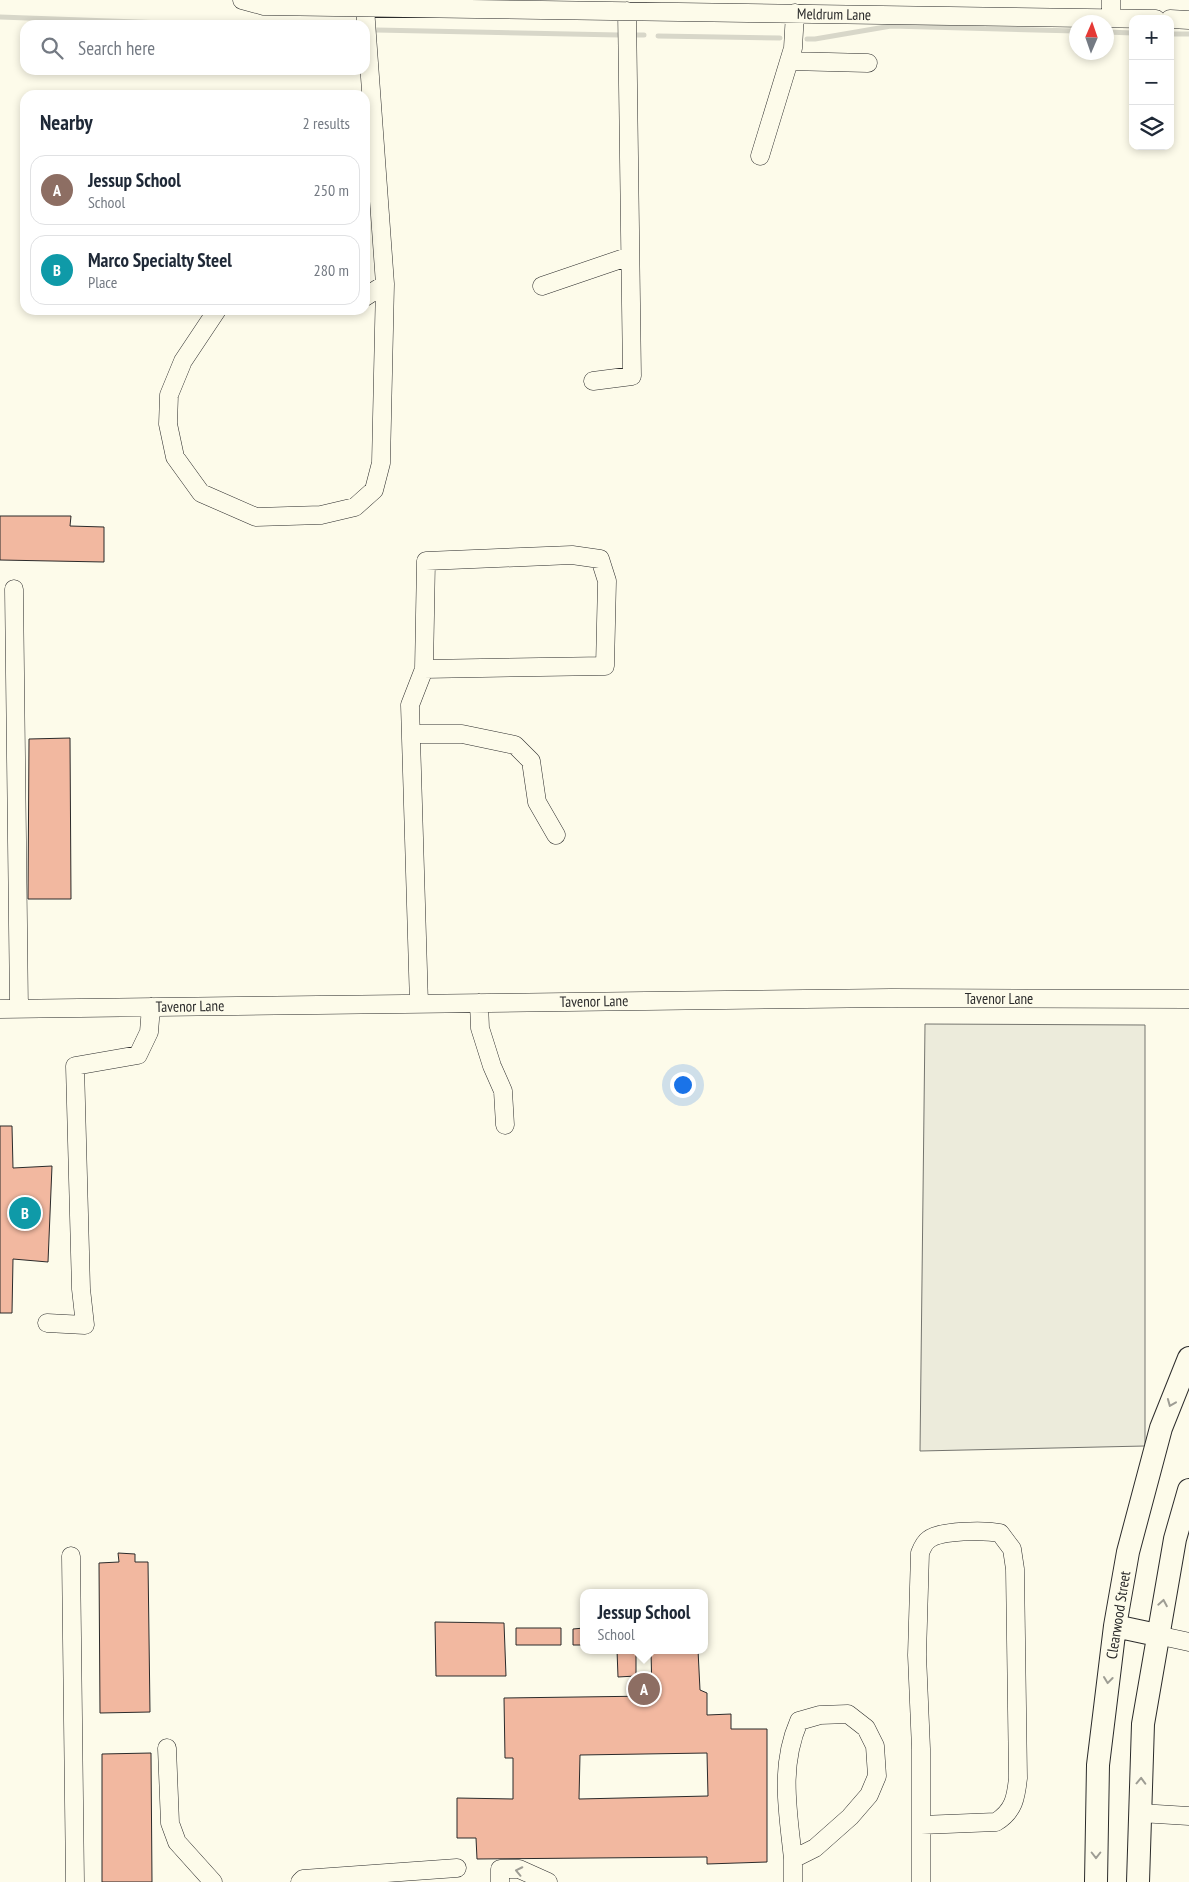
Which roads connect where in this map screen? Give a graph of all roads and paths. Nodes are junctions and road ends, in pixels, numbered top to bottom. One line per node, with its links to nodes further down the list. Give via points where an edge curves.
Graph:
1 (242, 0): 3 (street, Meldrum Lane, via 264,6)
2 (847, 7): 4 (street, Meldrum Lane); 6 (street, Meldrum Lane)
3 (365, 8): 5 (street, Meldrum Lane); 9 (street)
4 (1111, 9): 7 (street, Meldrum Lane)
5 (627, 11): 6 (street, Meldrum Lane); 15 (street)
6 (794, 13): 11 (street, via 793,48)
7 (1138, 15)
8 (1174, 19): 10 (street)
9 (366, 20)
10 (1189, 20)
11 (789, 61): 12 (street); 14 (street)
12 (868, 63)
13 (370, 75): 16 (street)
14 (760, 156)
15 (630, 256): 17 (street); 20 (street, via 632,376)
16 (385, 284): 18 (street); 19 (street, via 382,463 374,490 355,507 321,515 256,517 201,493 175,458 168,424 169,395 183,361)
17 (542, 286)
18 (370, 294)
19 (214, 315)
20 (593, 381)
21 (14, 589): 29 (street)
22 (424, 669): 22 (street, via 426,561 572,555 600,559 607,581 605,666); 23 (street, via 410,705)
23 (411, 734): 24 (street, via 462,734 515,745 531,761 537,802); 27 (street)
24 (556, 835)
25 (1189, 998): 26 (street, Tavenor Lane)
26 (479, 1003): 27 (street, Tavenor Lane); 31 (street, via 480,1028 503,1091)
27 (419, 1004): 28 (street, Tavenor Lane)
28 (151, 1007): 29 (street, Tavenor Lane); 32 (street, via 150,1032 138,1055 75,1066 81,1289 85,1324)
29 (18, 1008): 30 (street, Tavenor Lane)
30 (0, 1009)
31 (506, 1125)
32 (47, 1323)
33 (1189, 1358): 36 (main road, Clearwood Street, one-way to 36, via 1160,1428 1128,1552)
34 (1189, 1490): 37 (main road, one-way to 34, via 1175,1539)
35 (71, 1556): 45 (street)
36 (1115, 1626): 37 (main road); 52 (main road, Clearwood Street, one-way to 52, via 1098,1765)
37 (1157, 1635): 38 (street); 40 (main road, one-way to 37, via 1143,1724)
38 (1189, 1642)
39 (168, 1748): 46 (street, via 170,1823 177,1842)
40 (1140, 1813): 41 (street); 53 (main road)
41 (1189, 1816)
42 (921, 1825): 42 (street, via 917,1655 920,1554 928,1540 943,1534 1000,1533 1012,1549 1015,1569 1016,1796 1006,1816 996,1822); 51 (street)
43 (793, 1858): 43 (street, via 815,1848 850,1818 869,1795 877,1776 875,1746 866,1728 848,1714 820,1715 799,1721 791,1740 785,1781); 50 (street)
44 (457, 1868): 47 (street, via 302,1879)
45 (75, 1882)
46 (213, 1882)
47 (300, 1882)
48 (500, 1882): 49 (street, one-way to 48, via 519,1869 500,1869)
49 (548, 1882)
50 (792, 1882)
51 (921, 1882)
52 (1096, 1882)
53 (1138, 1882)

